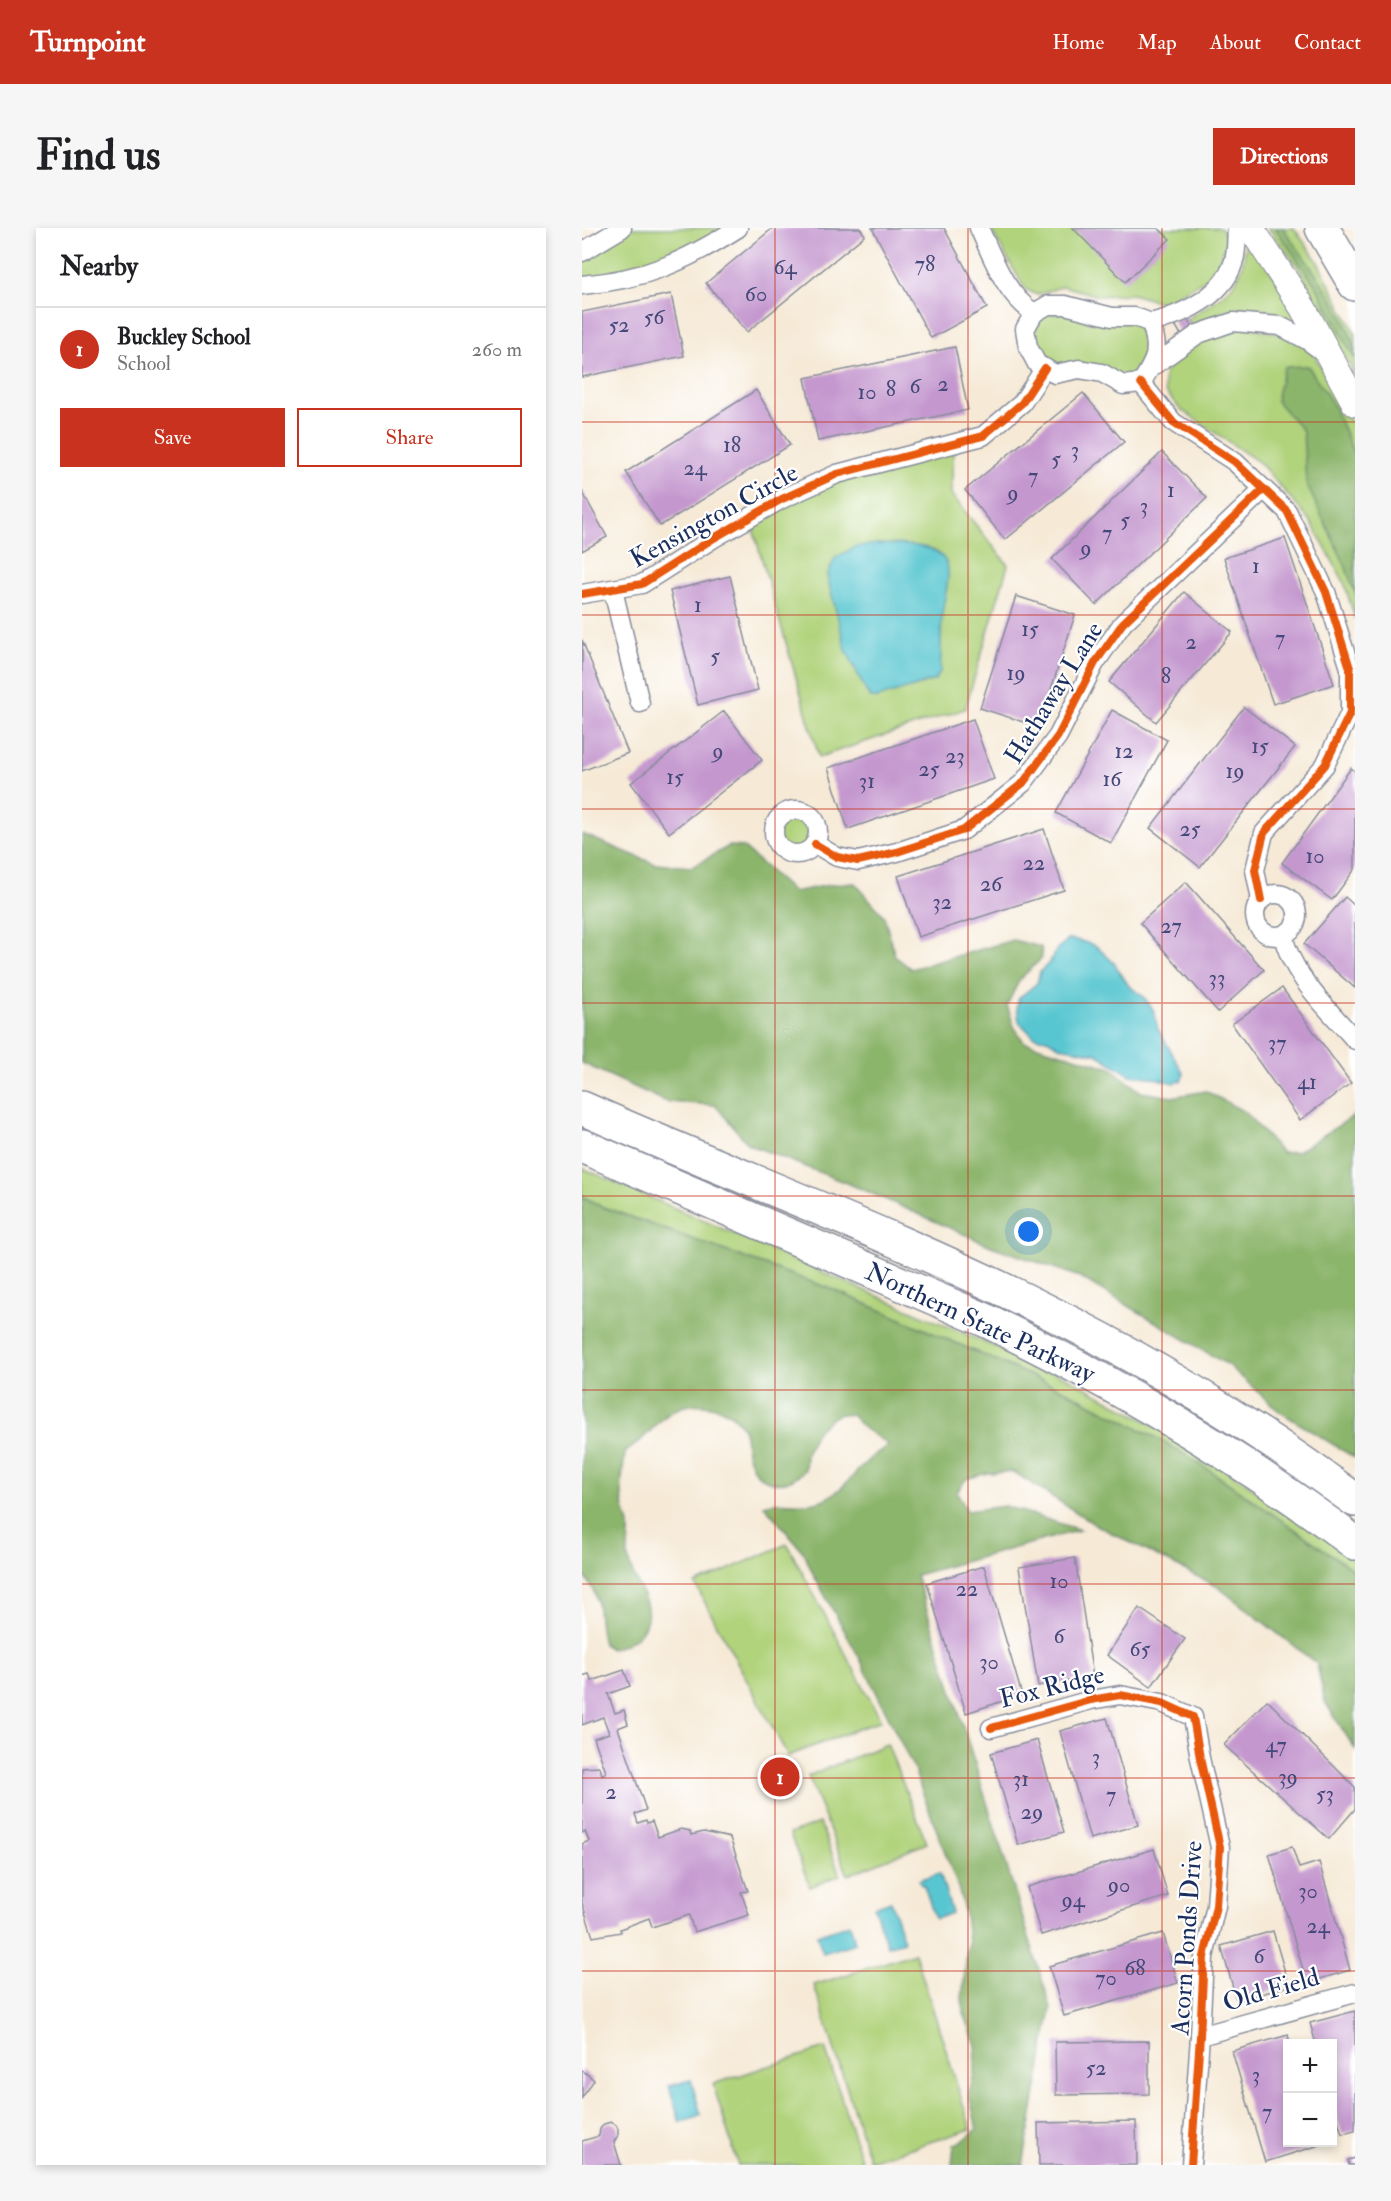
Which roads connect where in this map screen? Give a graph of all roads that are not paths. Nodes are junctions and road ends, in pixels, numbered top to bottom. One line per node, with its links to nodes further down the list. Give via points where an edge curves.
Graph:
1 (622, 228): 7 (street)
2 (738, 228): 9 (street, via 658,271)
3 (979, 228): 10 (street, via 1006,284 1020,304)
4 (1237, 228): 11 (street, via 1235,258 1224,282 1178,315)
5 (1251, 228): 12 (main road)
6 (1322, 228): 8 (highway)
7 (582, 252)
8 (1355, 284)
9 (582, 285)
10 (1034, 313): 11 (street, via 1048,305 1065,305 1112,317 1135,316); 14 (street, via 1025,329 1028,347 1037,364)
11 (1151, 323): 13 (street, via 1158,344)
12 (1332, 359): 13 (street, via 1280,326 1233,322 1198,334); 16 (main road)
13 (1153, 366): 15 (street)
14 (1044, 368): 15 (street, via 1055,374 1079,369 1102,373 1123,384); 18 (street, Kensington Circle, via 1022,403 983,436 837,474 782,499 642,584)
15 (1141, 383): 17 (street, via 1173,422 1236,462)
16 (1355, 403)
17 (1264, 489): 21 (street, Hathaway Lane, via 1123,623 1095,663 1058,736 1023,783 964,830 858,861 837,857); 22 (street, via 1287,511 1326,592 1350,668 1350,712 1325,765 1264,833 1255,870)
18 (613, 590): 19 (street, Kensington Circle); 20 (street)
19 (582, 594)
20 (640, 703)
21 (815, 844)
22 (1260, 900): 23 (street, via 1255,912 1258,926 1268,934); 23 (street, via 1279,894 1295,905 1297,919)
23 (1283, 935): 24 (street, via 1296,970)
24 (1355, 1040)
25 (582, 1108): 27 (highway, Northern State Parkway, via 1042,1309 1202,1398)
26 (582, 1146): 28 (highway, Northern State Parkway, via 1041,1347 1188,1430)
27 (1355, 1500)
28 (1355, 1544)
29 (1193, 1717): 30 (street, Fox Ridge, via 1162,1703 1120,1695); 32 (street, Acorn Ponds Drive, via 1220,1848 1216,1906 1204,1957)
30 (991, 1728)
31 (1355, 1993): 32 (street, Old Field)
32 (1200, 2036): 33 (street, Acorn Ponds Drive)
33 (1191, 2165)

